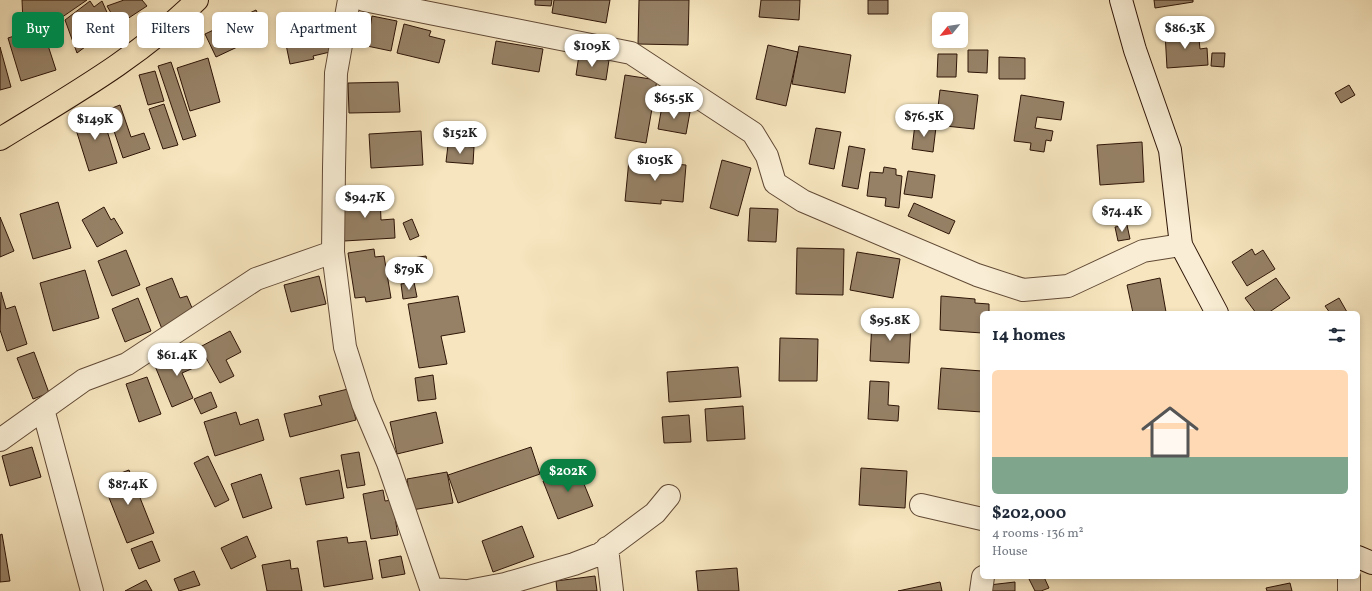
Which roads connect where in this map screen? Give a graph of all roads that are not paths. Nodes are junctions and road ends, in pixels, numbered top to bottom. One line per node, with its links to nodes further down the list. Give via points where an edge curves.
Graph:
1 (197, 0): 5 (main road, via 94,82)
2 (349, 0): 7 (street, via 336,73)
3 (364, 0): 6 (street, via 631,53 753,133 767,156 775,183 798,198 977,275 1023,290 1068,286 1143,251)
4 (1121, 0): 6 (street, via 1135,50 1170,150)
5 (0, 139)
6 (1181, 245): 8 (street)
7 (333, 252): 9 (street, via 256,279 127,364 84,380); 19 (street, via 345,347 363,404 388,462)
8 (1216, 311)
9 (43, 409): 10 (street); 20 (street)
10 (0, 440)
11 (669, 496): 14 (street, via 655,513)
12 (921, 505): 13 (street)
13 (980, 519)
14 (607, 548): 22 (street, via 600,554 574,564 504,584); 23 (street)
15 (1360, 558): 16 (street)
16 (1372, 563)
17 (983, 579): 24 (street)
18 (1349, 579): 25 (street)
19 (432, 590): 21 (street)
20 (92, 591)
21 (464, 591)
22 (468, 591)
23 (612, 591)
24 (981, 591)
25 (1349, 591)

